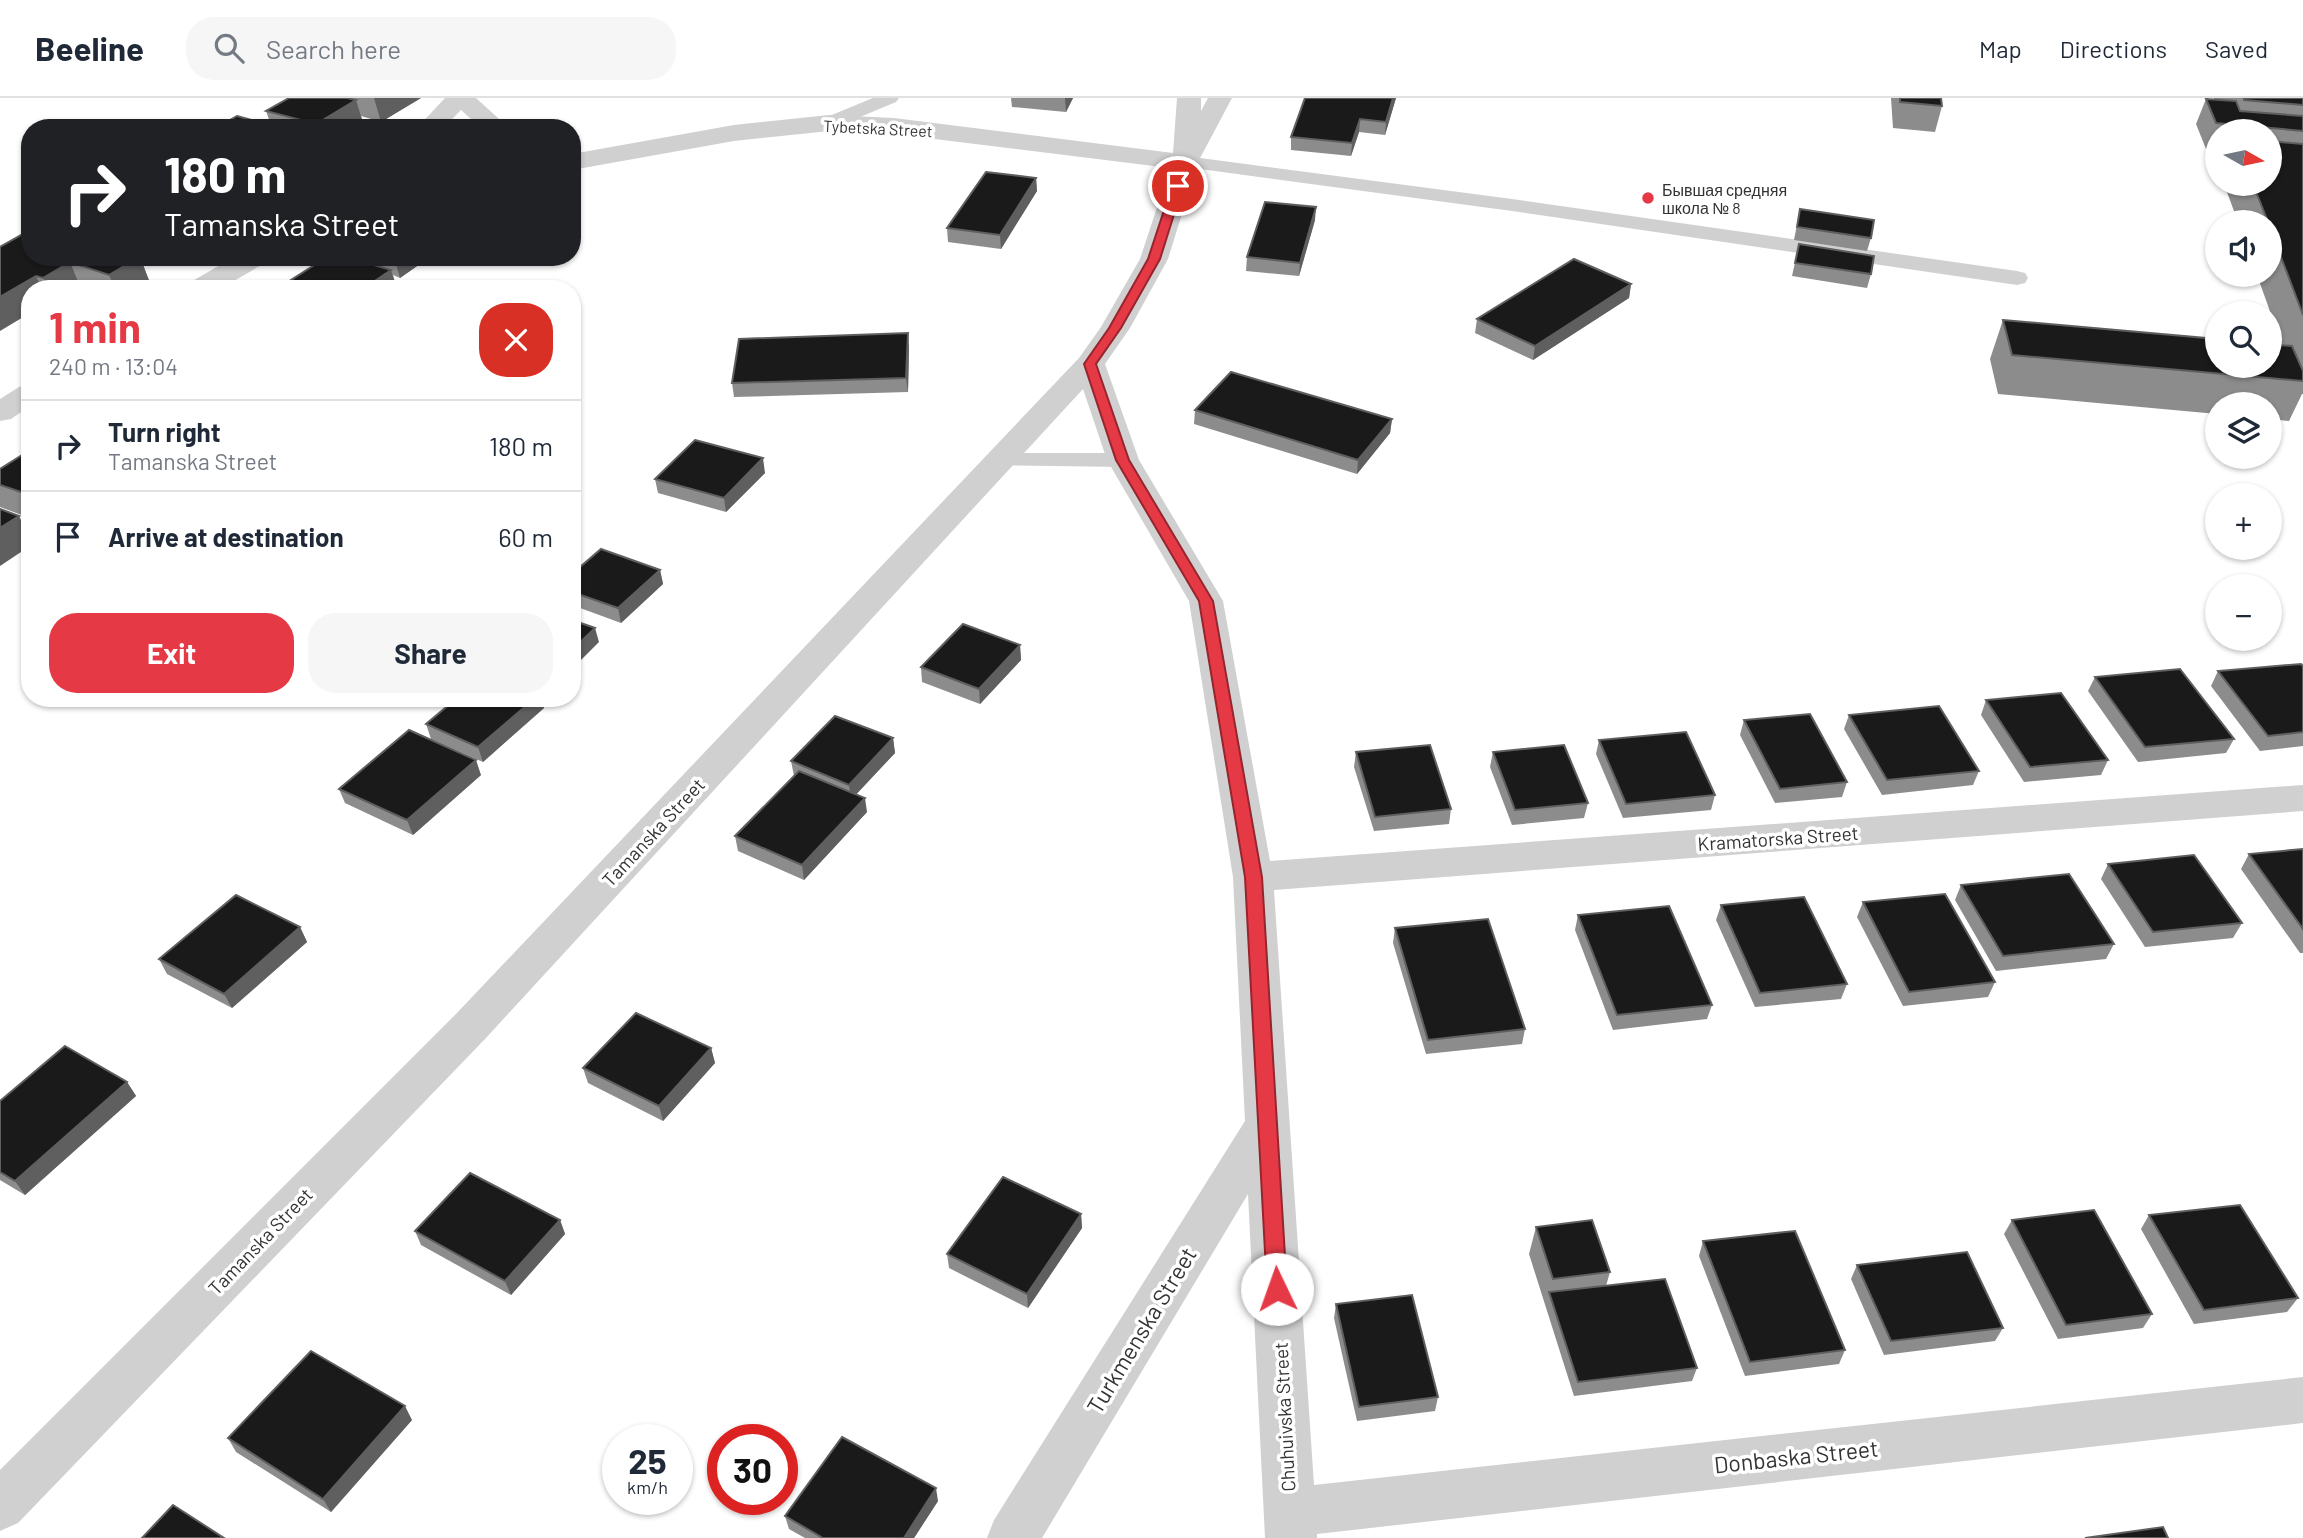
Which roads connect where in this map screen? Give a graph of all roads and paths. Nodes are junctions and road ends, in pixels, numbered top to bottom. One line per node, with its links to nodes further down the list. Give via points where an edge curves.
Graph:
1 (460, 98): 5 (street); 6 (street)
2 (889, 98): 7 (lane)
3 (1189, 98): 11 (street)
4 (1220, 98): 11 (street, Tamanska Street)
5 (438, 119)
6 (486, 119)
7 (829, 123): 9 (street, Tybetska Street); 11 (street, Tybetska Street, via 894,126)
8 (581, 144): 9 (street)
9 (639, 150): 10 (street, Tybetska Street)
10 (581, 160)
11 (1185, 162): 13 (lane); 15 (street, Tamanska Street, via 1154,259)
12 (239, 266): 14 (street)
13 (2017, 278)
14 (215, 280)
15 (1090, 364): 18 (street, Tamanska Street); 19 (street, Chuhuivska Street)
16 (21, 399): 17 (street)
17 (0, 412)
18 (1000, 460): 19 (lane); 24 (street, Tamanska Street, via 470,1027)
19 (1123, 460): 21 (street, Chuhuivska Street, via 1206,601)
20 (2303, 799): 21 (street, Kramatorska Street)
21 (1253, 877): 22 (street, Chuhuivska Street)
22 (1268, 1122): 25 (street, Chuhuivska Street); 26 (street, Turkmenska Street)
23 (2303, 1400): 25 (street, Donbaska Street)
24 (0, 1506)
25 (1290, 1525)
26 (1013, 1538)

